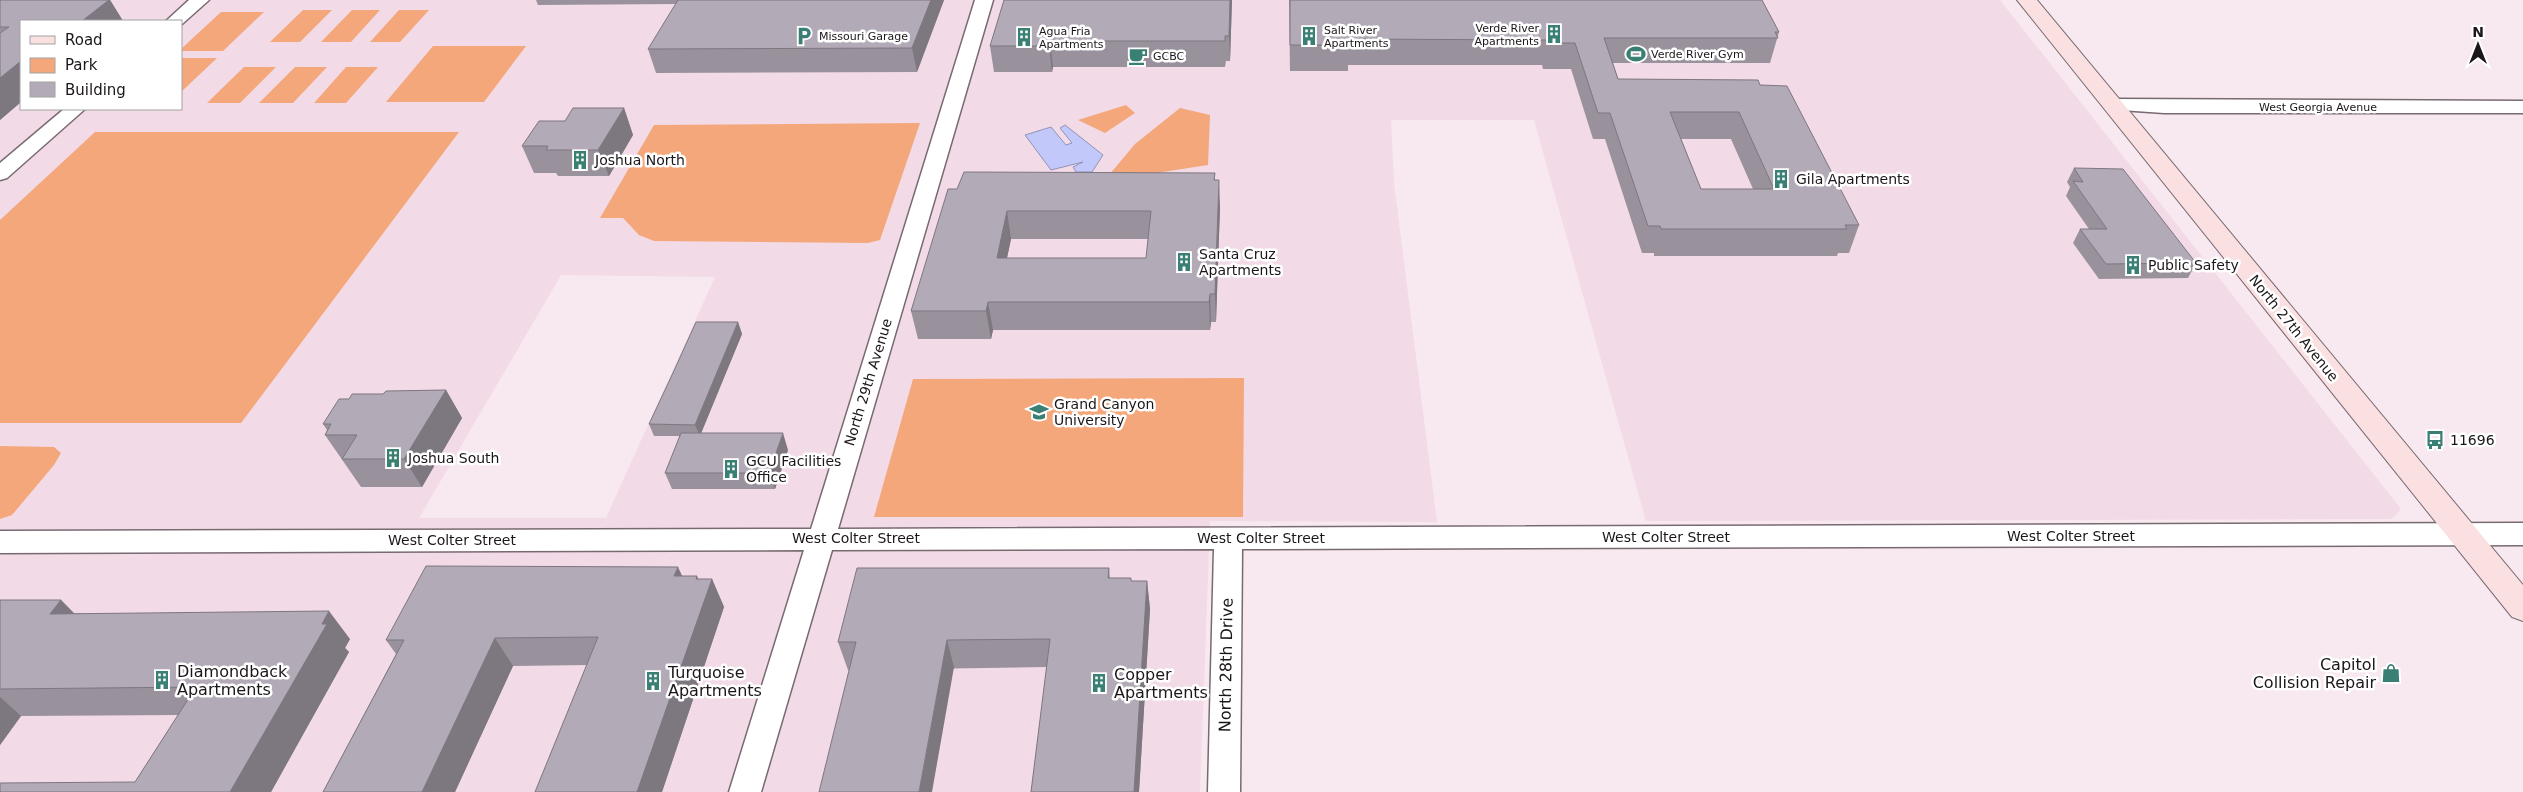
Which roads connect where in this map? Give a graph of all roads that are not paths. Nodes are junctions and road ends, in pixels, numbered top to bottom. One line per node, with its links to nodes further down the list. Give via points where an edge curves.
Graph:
1 (200, 0): 4 (street)
2 (984, 0): 12 (street, North 29th Avenue)
3 (2027, 0): 5 (main road, North 27th Avenue)
4 (176, 20)
5 (2113, 105): 6 (street, West Georgia Avenue); 9 (main road, North 27th Avenue)
6 (2523, 107)
7 (74, 110): 8 (street)
8 (0, 174)
9 (2462, 534): 10 (street, West Colter Street); 11 (street, West Colter Street); 14 (main road, North 27th Avenue)
10 (2523, 534)
11 (1228, 538): 12 (street, West Colter Street); 16 (street, North 28th Drive)
12 (820, 539): 13 (street, West Colter Street); 15 (street, North 29th Avenue)
13 (0, 542)
14 (2523, 608)
15 (745, 792)
16 (1224, 792)

